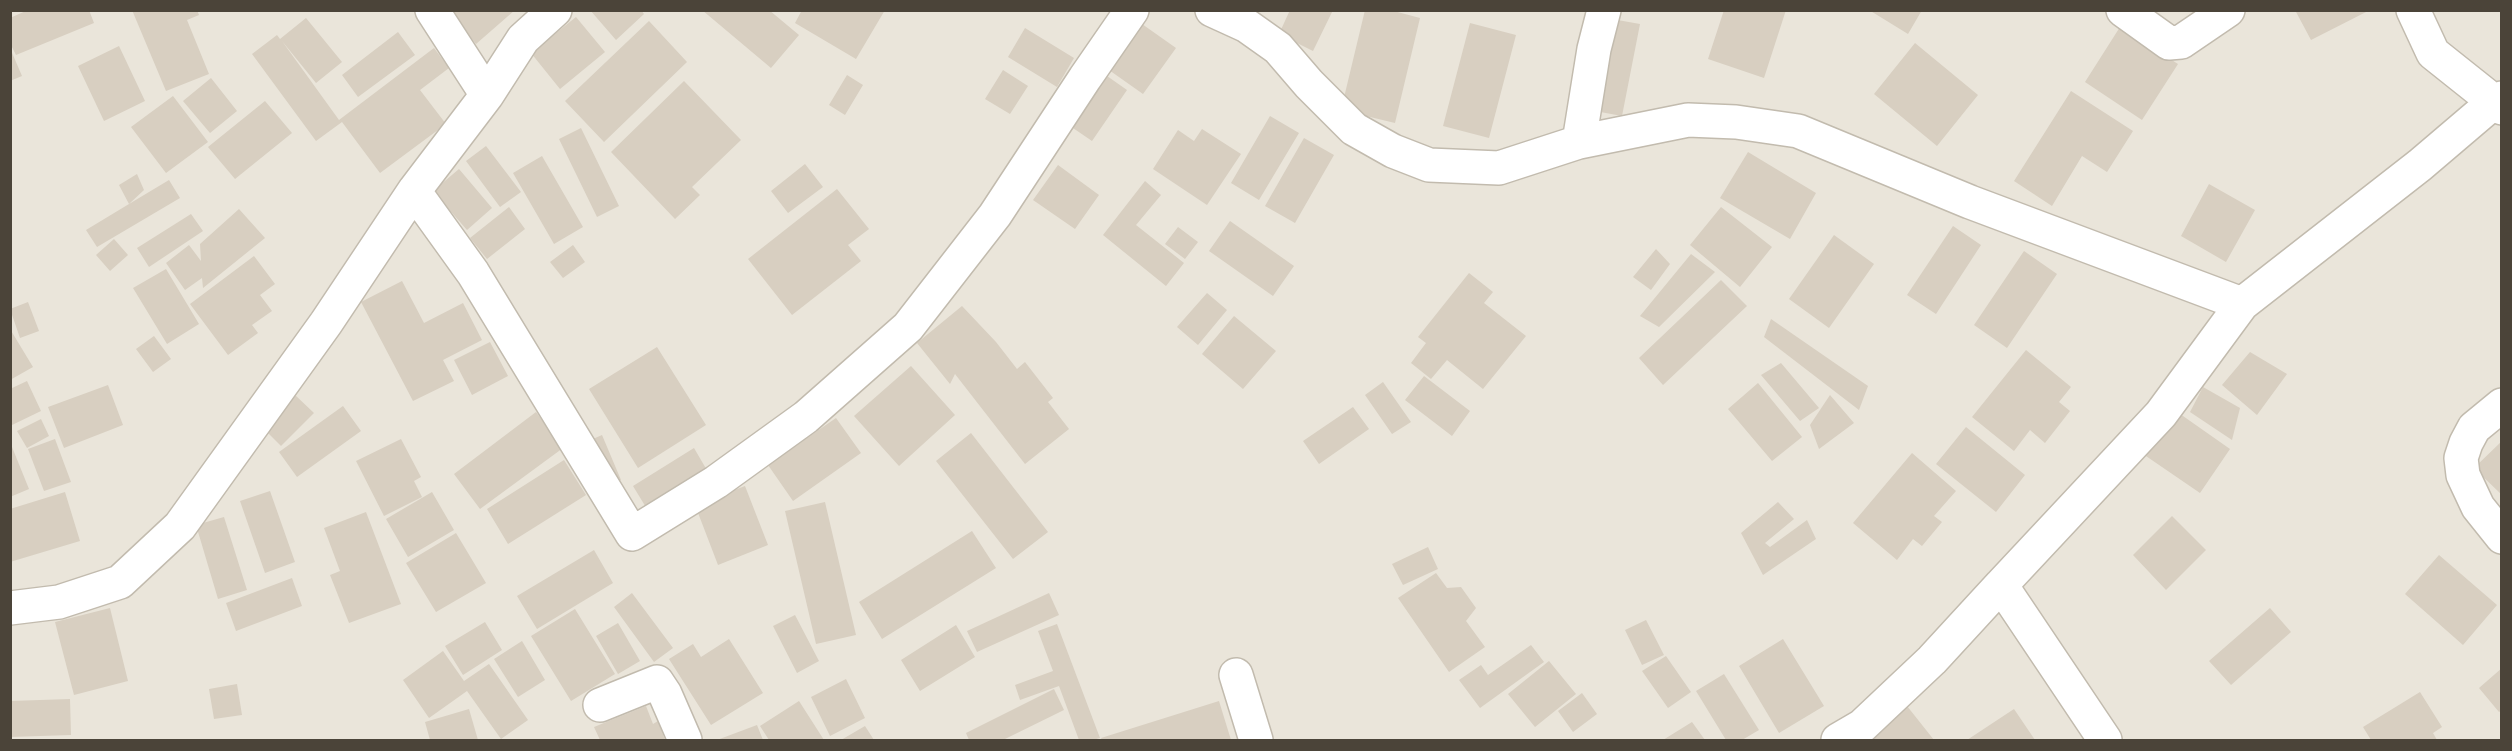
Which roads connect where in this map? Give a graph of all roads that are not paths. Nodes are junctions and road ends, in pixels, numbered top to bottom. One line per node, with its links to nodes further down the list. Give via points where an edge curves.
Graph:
1 (432, 10): 9 (street)
2 (555, 10): 9 (street, via 523,39)
3 (1132, 10): 12 (street, via 995,215 908,327 806,417 716,483 632,534 473,273)
4 (1212, 10): 11 (street, via 1247,26 1278,48 1354,129 1429,165 1499,168)
5 (1604, 10): 11 (street)
6 (2123, 10): 7 (street, via 2169,43 2181,42)
7 (2228, 10)
8 (2413, 10): 10 (street, via 2433,53)
9 (487, 96): 12 (street)
10 (2499, 103): 13 (street)
11 (1579, 142): 13 (street, via 1688,120 1798,131 1970,202)
12 (414, 191): 17 (street, via 180,526 120,582 59,602)
13 (2242, 304): 16 (street, via 2161,414)
14 (2502, 405): 15 (street, via 2474,428 2462,458 2463,475 2478,507)
15 (2502, 537)
16 (2001, 585): 22 (street, via 1932,660 1862,726); 23 (street)
17 (10, 608)
18 (1236, 675): 21 (street)
19 (600, 705): 20 (street, via 657,682)
20 (685, 741)
21 (1256, 741)
22 (1838, 741)
23 (2105, 741)

